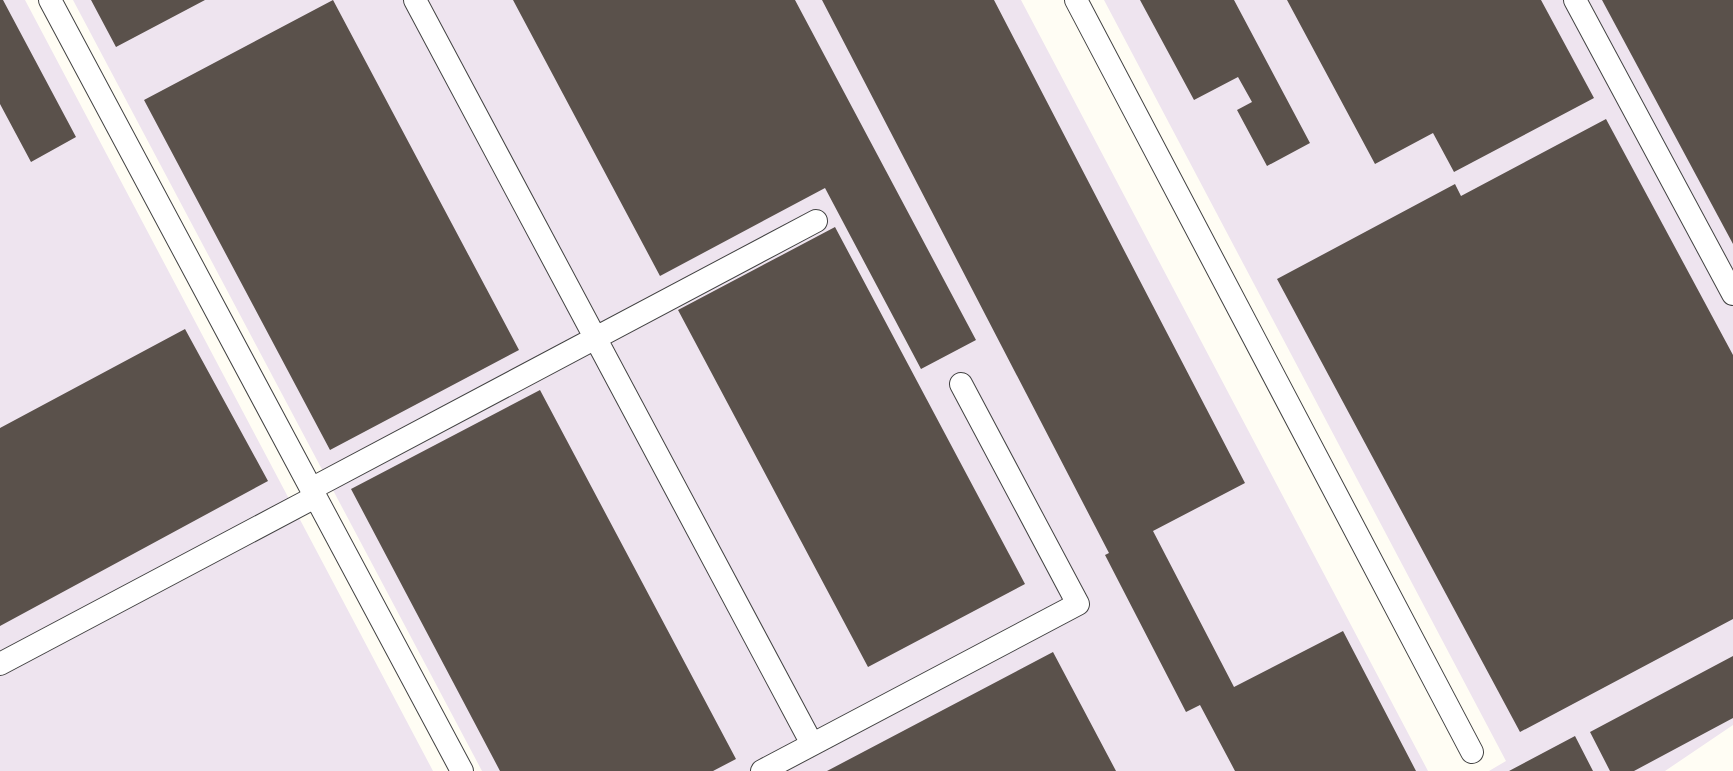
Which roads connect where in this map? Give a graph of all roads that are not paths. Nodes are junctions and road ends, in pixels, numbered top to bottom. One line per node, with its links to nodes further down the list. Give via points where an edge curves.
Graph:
1 (50, 0): 9 (street)
2 (415, 0): 7 (street)
3 (1076, 0): 12 (street)
4 (1576, 0): 6 (street)
5 (816, 221): 7 (street)
6 (1733, 294)
7 (595, 338): 9 (street); 11 (street)
8 (961, 384): 11 (street, via 1078,604)
9 (313, 493): 10 (street); 13 (street)
10 (0, 664)
11 (812, 744): 14 (street)
12 (1472, 752)
13 (462, 771)
14 (762, 771)

